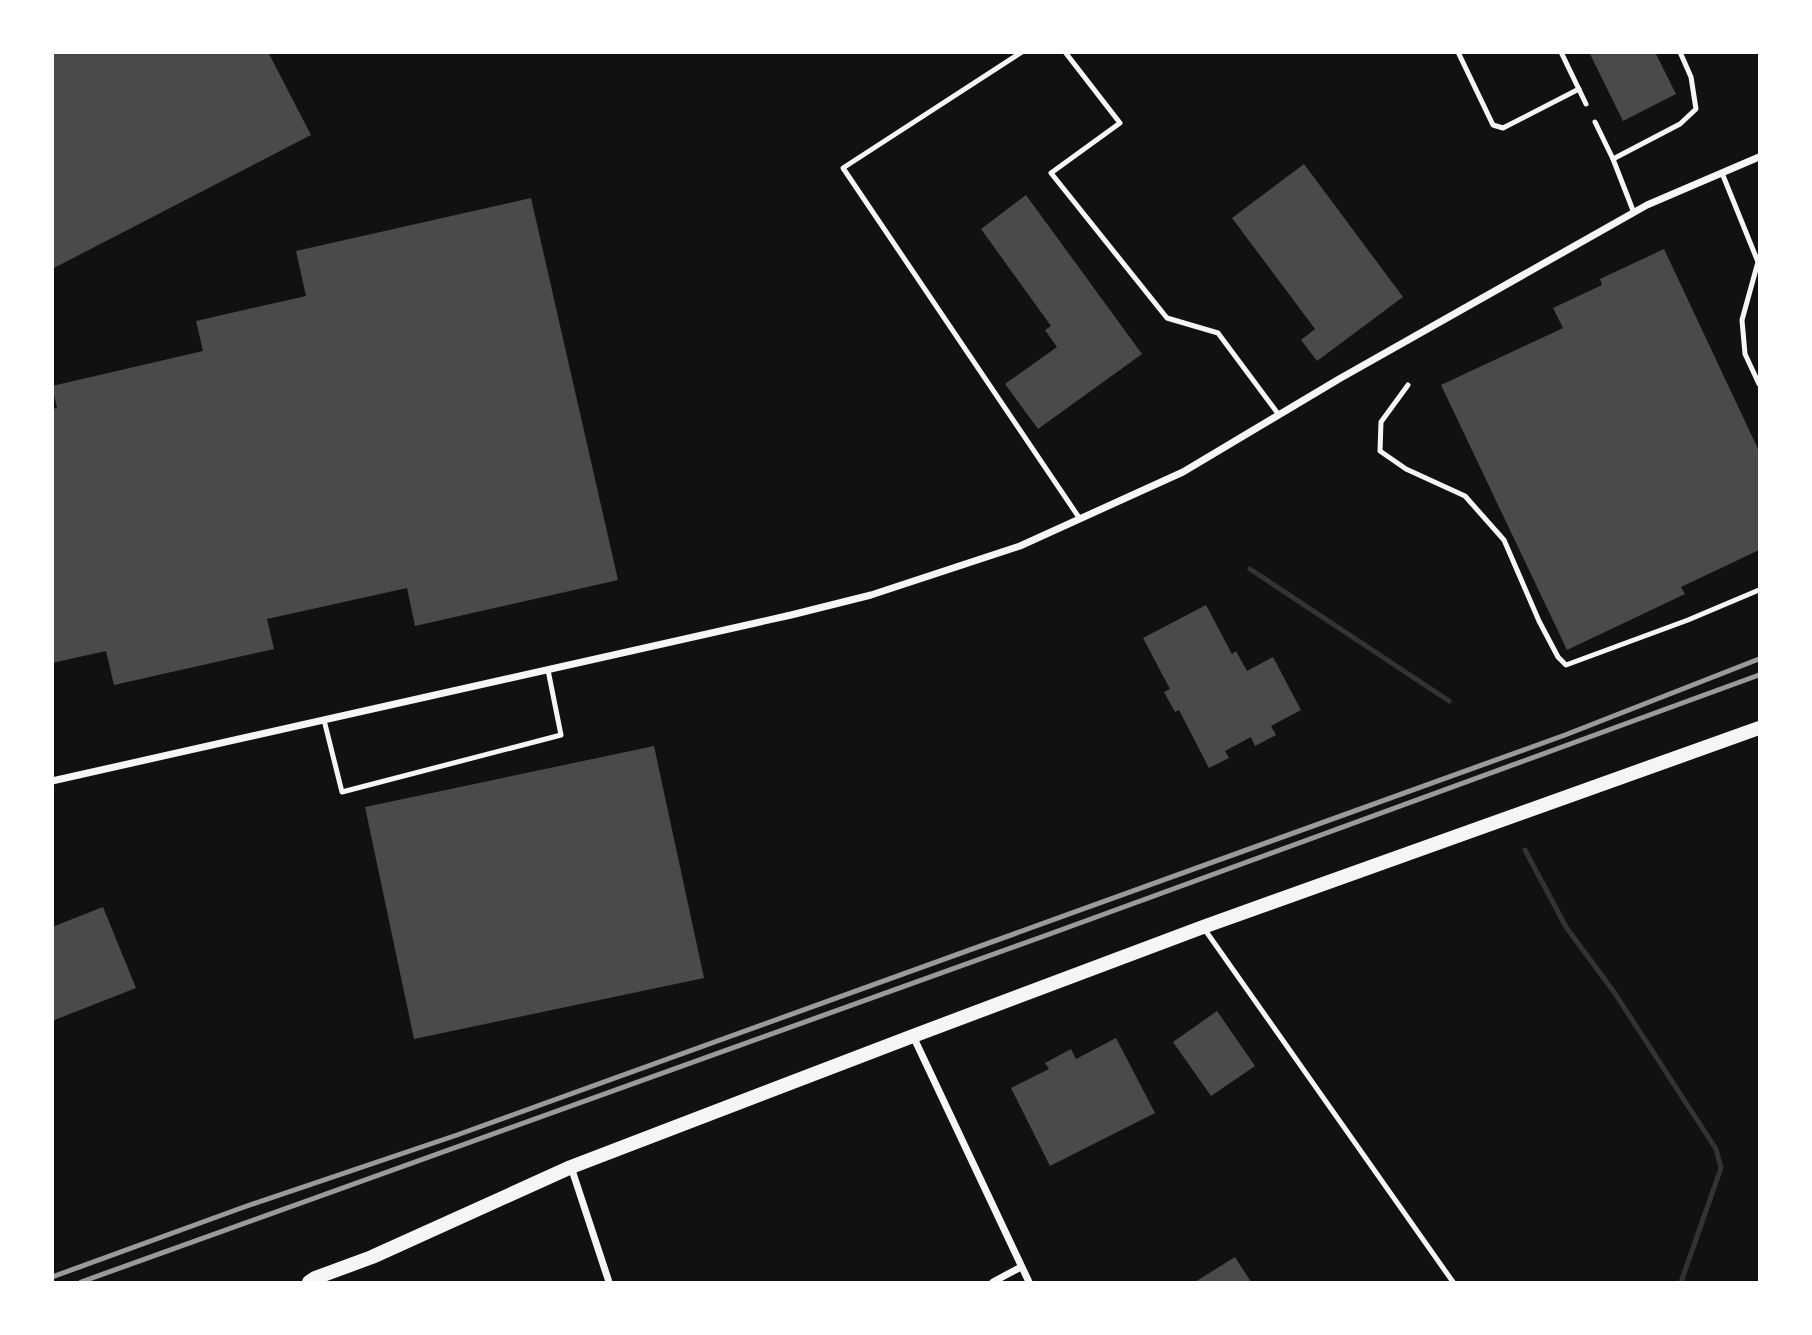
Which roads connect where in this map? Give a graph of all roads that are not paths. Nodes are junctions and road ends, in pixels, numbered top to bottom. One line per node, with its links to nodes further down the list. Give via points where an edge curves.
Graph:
1 (1021, 52): 16 (lane, via 844,167)
2 (1065, 52): 15 (lane, via 1120,123 1051,173 1167,318 1219,333)
3 (1458, 52): 6 (lane, via 1493,125 1503,128)
4 (1561, 52): 6 (lane)
5 (1680, 52): 10 (lane, via 1691,77 1696,109 1680,124)
6 (1579, 89): 7 (lane)
7 (1586, 104)
8 (1595, 122): 10 (lane)
9 (1759, 157): 11 (street)
10 (1613, 159): 12 (lane)
11 (1722, 173): 12 (street); 13 (lane, via 1758,262 1742,320 1745,354)
12 (1633, 213): 15 (street)
13 (1759, 384)
14 (1408, 385): 17 (lane, via 1381,422 1380,451 1406,469 1465,496 1504,540 1539,621 1566,665)
15 (1279, 415): 16 (street, via 1183,472)
16 (1080, 519): 18 (street, via 1020,546 871,595)
17 (1759, 590)
18 (548, 670): 19 (street); 19 (lane, via 561,735 342,792)
19 (324, 720): 21 (street)
20 (1759, 728): 22 (main road)
21 (52, 780)
22 (1203, 927): 23 (main road); 30 (lane)
23 (913, 1036): 24 (main road); 25 (street)
24 (571, 1167): 26 (main road); 27 (street)
25 (1021, 1266): 28 (street); 29 (street)
26 (309, 1283)
27 (609, 1283)
28 (993, 1283)
29 (1029, 1283)
30 (1453, 1283)

